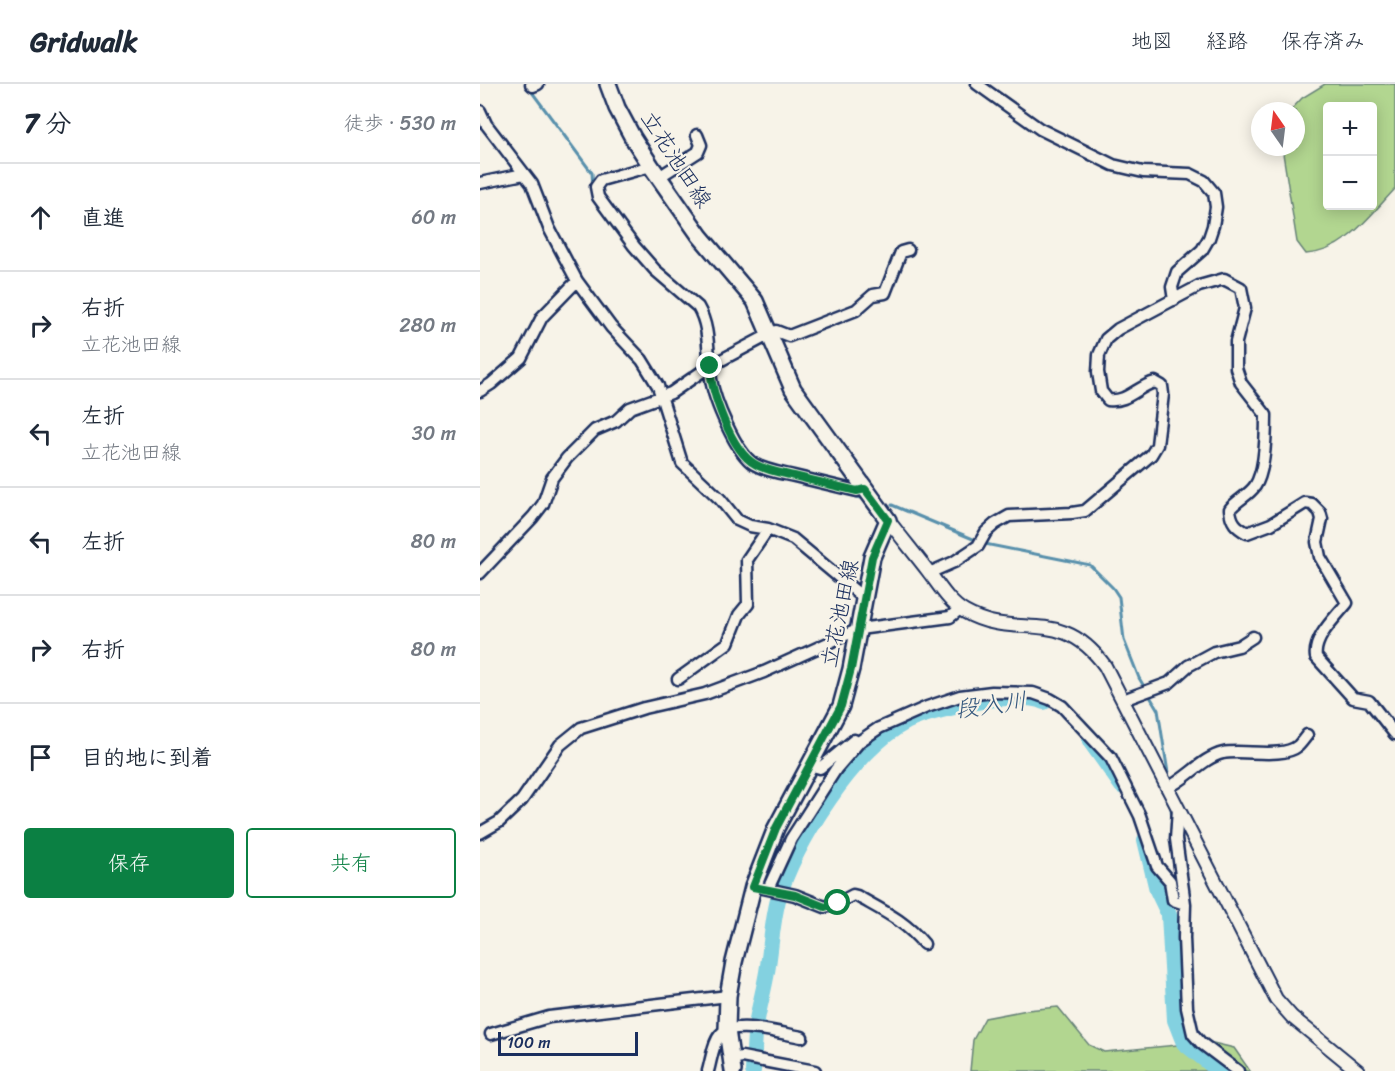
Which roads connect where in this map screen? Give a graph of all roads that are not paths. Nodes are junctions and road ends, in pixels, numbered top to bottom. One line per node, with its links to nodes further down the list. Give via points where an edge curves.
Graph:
1 (531, 84): 2 (street)
2 (538, 84)
3 (608, 84): 7 (main road, 立花池田線, via 633,138)
4 (977, 84): 12 (street, via 1040,129 1113,165 1143,172 1190,174 1204,181 1214,193 1213,226 1202,250 1177,272 1172,287)
5 (480, 111): 8 (street)
6 (697, 135): 7 (street, via 701,145 698,152)
7 (655, 171): 13 (main road, 立花池田線, via 700,236 750,294); 14 (street, via 601,180 596,187 598,197 655,270 698,307 710,348)
8 (524, 174): 9 (street); 11 (street)
9 (480, 183)
10 (908, 250): 13 (street, via 901,252 885,293 873,295 856,310 789,336 776,331)
11 (577, 281): 15 (street, via 542,317 521,357); 16 (street, via 642,360)
12 (1174, 300): 21 (street, via 1118,329 1106,339 1099,355 1101,390 1108,400 1124,399 1155,381 1161,386 1157,445 1151,455 1085,511 1009,516 986,532 978,546); 28 (street, via 1198,286 1224,279 1240,288 1245,308 1236,342 1236,368 1241,383 1266,415 1266,426 1260,477 1254,489 1230,508 1231,518 1247,533 1271,524 1305,503 1320,512 1320,557 1347,603 1318,640 1316,657 1353,698 1369,701)
13 (770, 334): 14 (street); 17 (main road, 立花池田線, via 793,389)
14 (710, 366): 16 (street); 17 (street, via 725,424 754,464 857,491)
15 (480, 391)
16 (662, 397): 19 (street, via 682,463 737,520); 20 (street, via 630,408 616,421 595,430 552,478 543,504 533,517)
17 (865, 489): 18 (main road, 立花池田線)
18 (888, 520): 21 (street); 22 (main road, 立花池田線, via 872,557)
19 (768, 529): 22 (street, via 793,539); 26 (street, via 747,560 748,604 728,643)
20 (480, 573)
21 (929, 573): 23 (street)
22 (865, 599): 24 (main road, 立花池田線)
23 (960, 609): 24 (street, via 950,616); 27 (street, via 981,620 1061,630 1078,638 1105,666)
24 (859, 629): 31 (main road, 立花池田線, via 841,706); 34 (street, via 705,694 581,728 560,745 522,800 499,822)
25 (1253, 637): 27 (street, via 1188,666 1169,683)
26 (678, 679)
27 (1123, 700): 32 (street)
28 (1395, 734)
29 (1307, 735): 32 (street, via 1292,750 1215,756)
30 (860, 741): 31 (street, via 854,740 820,768); 35 (street, via 836,770); 36 (street, via 908,714 960,696 1033,693 1050,699 1062,706 1111,758 1140,816 1157,866 1170,881 1173,900)
31 (809, 765): 35 (main road, 立花池田線, via 776,828)
32 (1167, 788): 33 (street)
33 (1178, 809): 36 (street, via 1176,839); 46 (street, via 1276,999)
34 (480, 833)
35 (760, 888): 37 (street, via 795,895 825,907 857,896 895,916); 38 (main road, 立花池田線, via 734,962)
36 (1185, 904): 45 (street, via 1187,1008 1194,1034 1201,1044)
37 (924, 944)
38 (728, 996): 39 (main road, 立花池田線); 40 (street, via 549,1017)
39 (727, 1030): 41 (street, via 739,1027); 42 (main road, 立花池田線); 43 (street, via 719,1037)
40 (491, 1034)
41 (802, 1037)
42 (732, 1065): 44 (street, via 742,1057)
43 (708, 1071)
44 (815, 1071)
45 (1238, 1071)
46 (1358, 1071)

